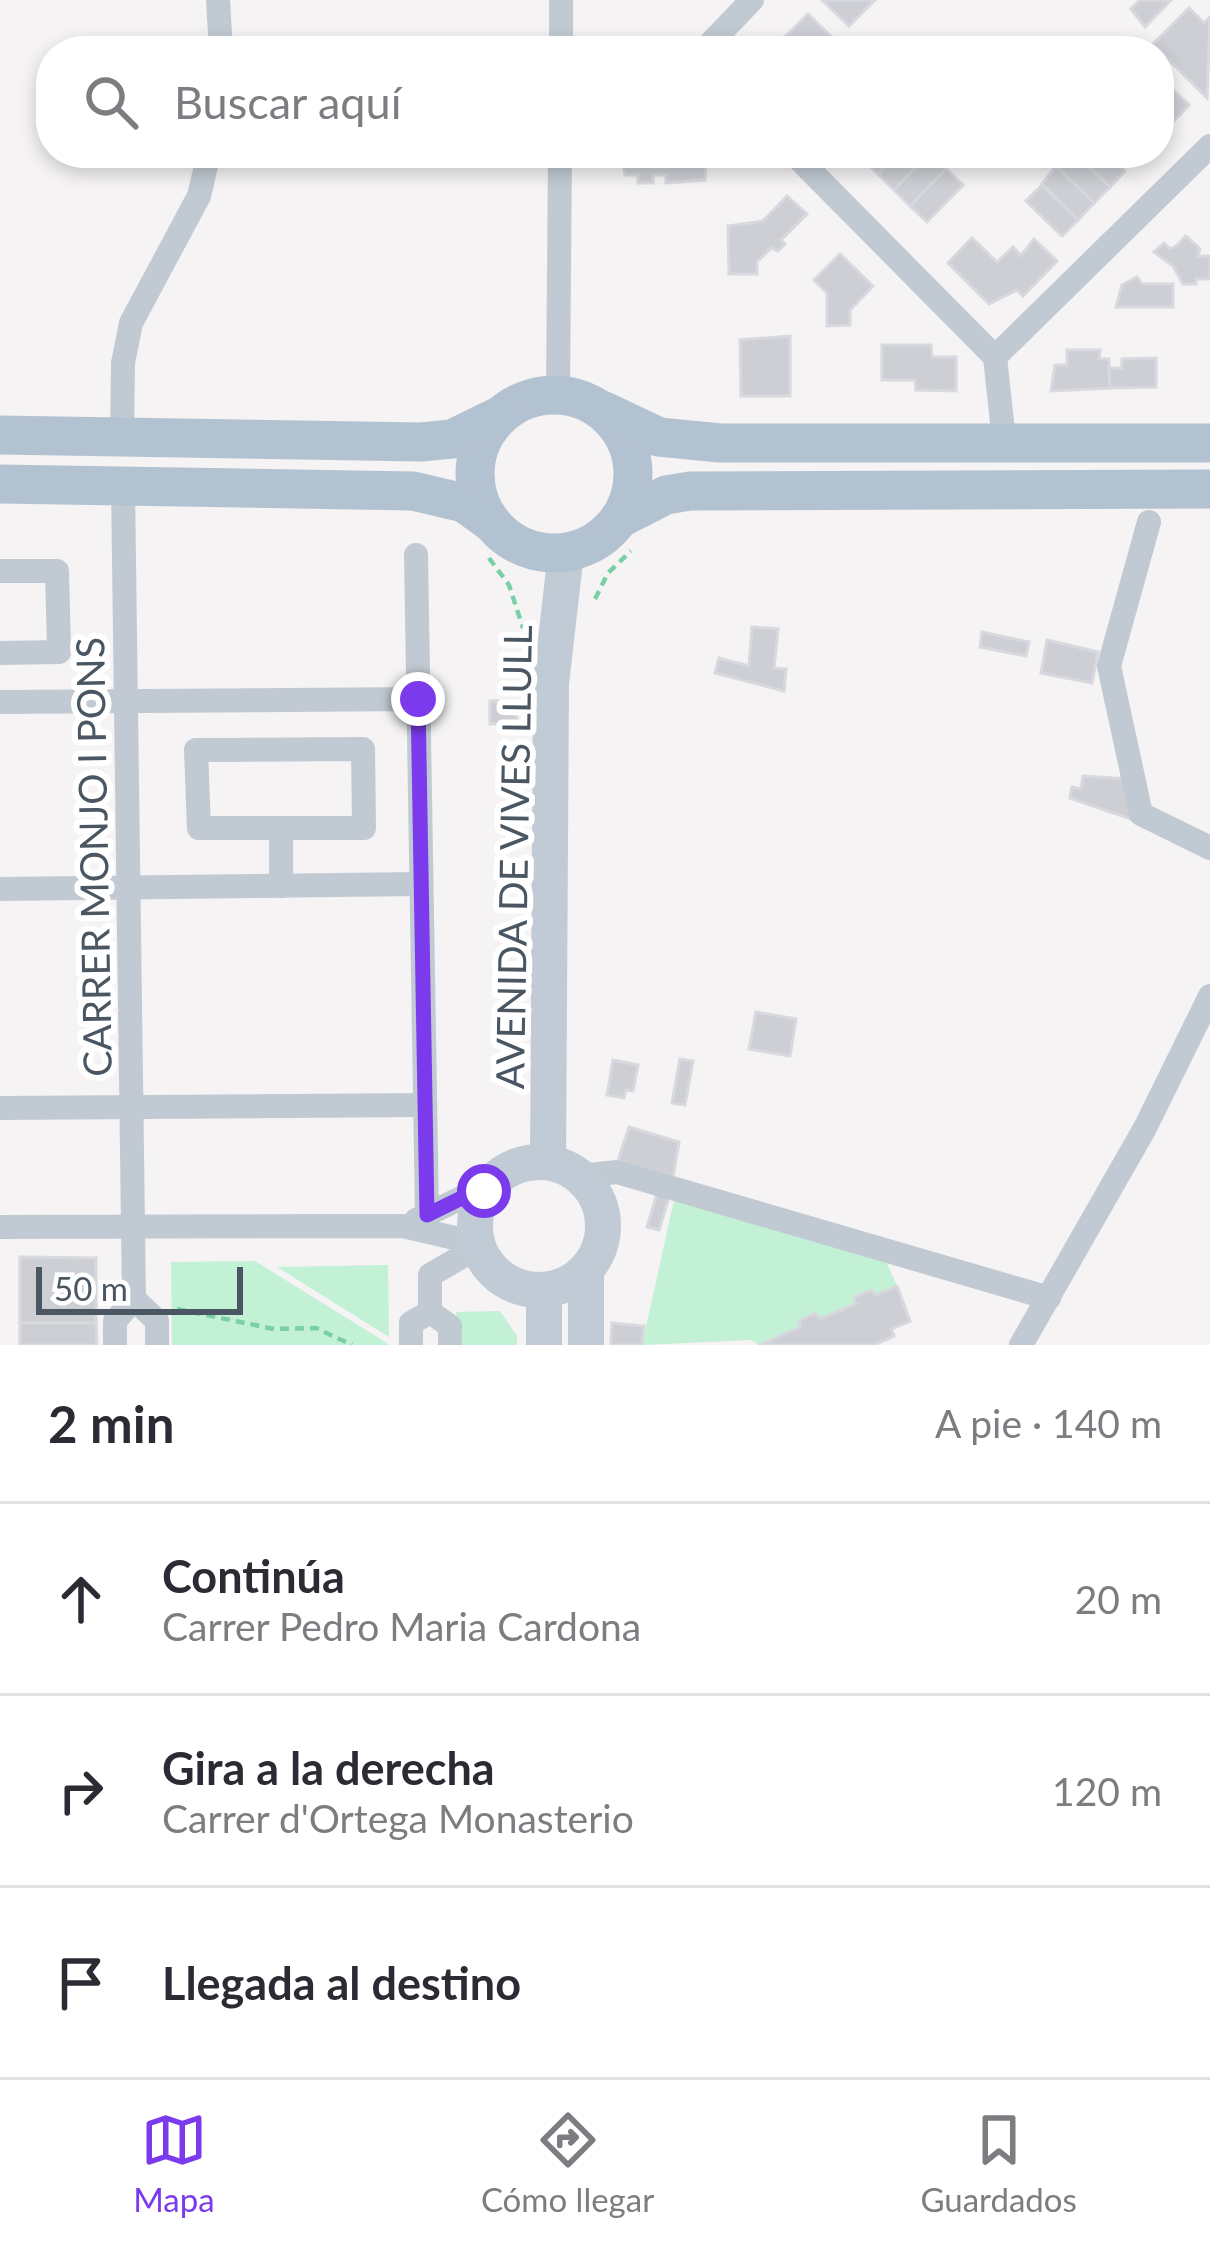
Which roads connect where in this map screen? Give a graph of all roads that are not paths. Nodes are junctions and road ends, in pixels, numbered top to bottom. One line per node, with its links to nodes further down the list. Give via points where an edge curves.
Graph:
1 (218, 0): 4 (street)
2 (561, 0): 5 (street)
3 (752, 0): 6 (street)
4 (220, 36)
5 (561, 36)
6 (717, 36)
7 (1210, 146): 11 (street)
8 (206, 168): 16 (street, via 199,196 131,323)
9 (560, 168): 12 (street)
10 (808, 168): 11 (street)
11 (995, 357): 17 (street)
12 (558, 394): 13 (main road); 14 (main road, via 526,399)
13 (604, 411): 17 (main road, via 659,437 720,443); 22 (main road, via 634,461)
14 (499, 416): 16 (main road, via 452,439 422,442); 24 (main road, via 480,444 475,477)
15 (0, 435): 16 (main road)
16 (122, 437)
17 (1004, 441): 18 (main road)
18 (1206, 442)
19 (0, 484): 20 (main road)
20 (123, 486): 24 (main road, via 413,491 464,503); 30 (street, CARRER MONJO I PONS)
21 (1210, 489): 22 (main road, via 690,491)
22 (621, 518): 25 (main road, via 597,542)
23 (1149, 522): 33 (street, via 1109,666 1141,814)
24 (493, 524): 25 (main road, via 533,550)
25 (566, 553): 42 (street, AVENIDA DE VIVES LLULL, via 551,682)
26 (416, 555): 29 (street)
27 (0, 571): 28 (street, via 57,571 59,652)
28 (0, 652)
29 (418, 699): 30 (street); 34 (street)
30 (128, 701): 31 (street); 36 (street, CARRER MONJO I PONS)
31 (0, 702)
32 (281, 828): 32 (street, via 364,828 363,749 196,750 199,828); 35 (street)
33 (1210, 848)
34 (421, 884): 35 (street); 39 (street)
35 (281, 886): 36 (street)
36 (129, 887): 37 (street); 40 (street, CARRER MONJO I PONS)
37 (0, 889)
38 (1210, 996): 51 (street)
39 (425, 1105): 40 (street); 44 (street)
40 (133, 1107): 41 (street); 45 (street, CARRER MONJO I PONS)
41 (0, 1108)
42 (564, 1169): 43 (street, via 530,1162); 49 (street, via 594,1192 604,1232); 51 (street, via 616,1172)
43 (492, 1183): 44 (street); 48 (street, via 477,1208)
44 (427, 1215): 46 (street)
45 (134, 1226): 46 (street); 47 (street); 52 (street, CARRER MONJO I PONS)
46 (403, 1226): 48 (street)
47 (0, 1227)
48 (477, 1245): 50 (street, via 500,1278); 53 (street, via 430,1275)
49 (586, 1271): 50 (street); 59 (street)
50 (544, 1291): 58 (street)
51 (1048, 1298): 60 (street)
52 (134, 1299): 54 (street, via 115,1321); 55 (street, via 157,1321)
53 (430, 1312): 56 (street, via 411,1323); 57 (street, via 450,1327)
54 (115, 1345)
55 (157, 1345)
56 (411, 1345)
57 (450, 1345)
58 (544, 1345)
59 (586, 1345)
60 (1021, 1345)

